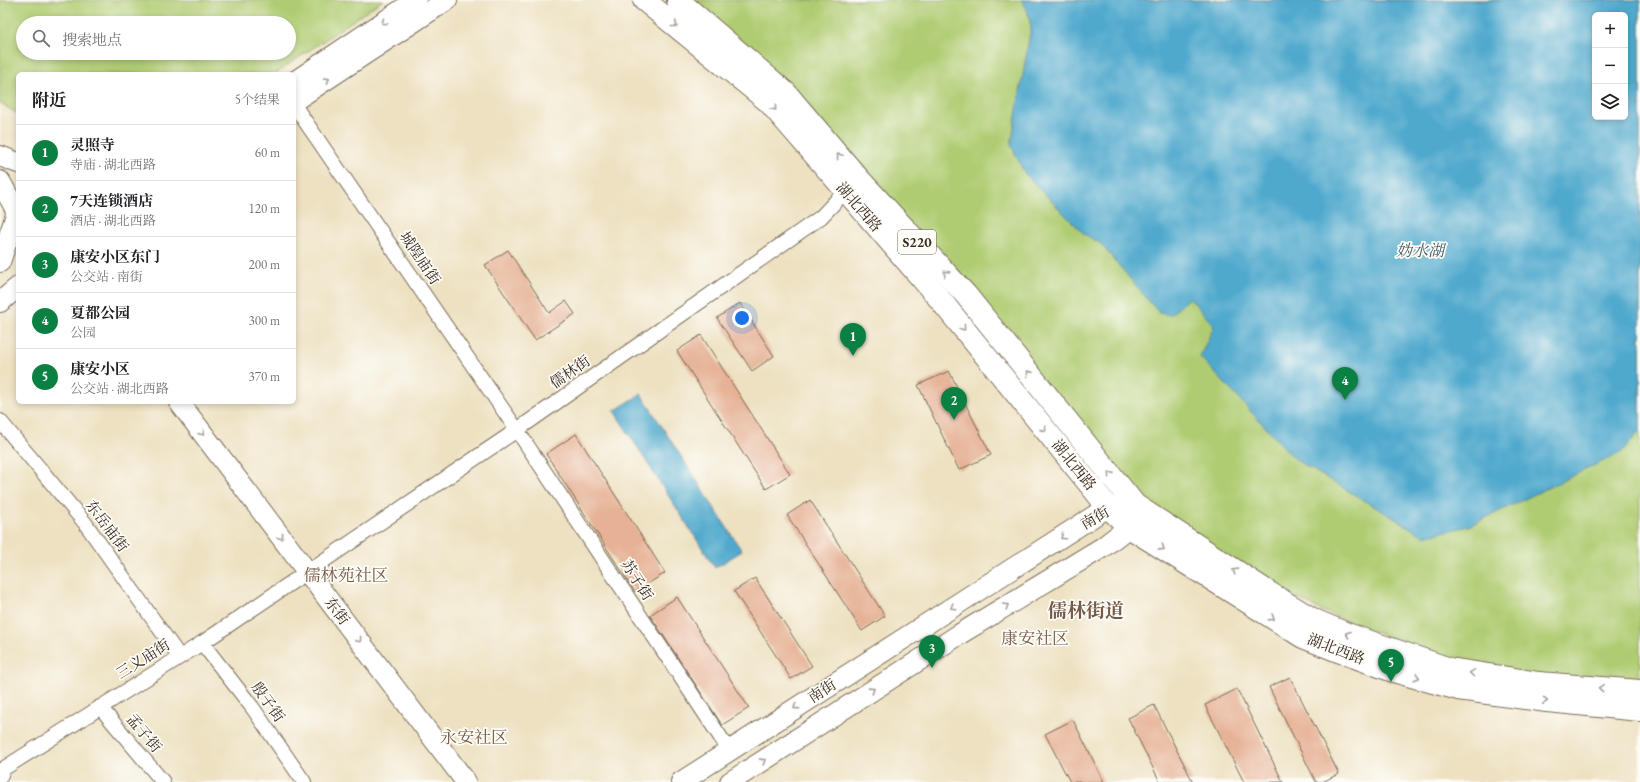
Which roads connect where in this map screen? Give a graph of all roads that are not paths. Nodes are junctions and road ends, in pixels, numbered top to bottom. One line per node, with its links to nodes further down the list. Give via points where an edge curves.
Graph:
1 (416, 0): 5 (street, one-way to 5)
2 (447, 0): 6 (street, one-way to 2)
3 (644, 0): 11 (main road, 湖北西路 / S220, one-way to 11, via 769,102)
4 (678, 0): 11 (main road, 湖北西路 / S220, one-way to 4, via 786,94)
5 (296, 81)
6 (296, 100)
7 (296, 108): 21 (street, 城隍庙街)
8 (0, 156): 9 (street)
9 (16, 162)
10 (0, 181): 14 (street)
11 (852, 185): 21 (street, 儒林街, via 821,217); 22 (main road, 湖北西路 / S220, one-way to 11, via 966,295); 23 (main road, 湖北西路 / S220, one-way to 23, via 938,297)
12 (16, 193): 13 (street)
13 (16, 205)
14 (16, 212)
15 (16, 217): 16 (street)
16 (0, 262)
17 (16, 289): 18 (street)
18 (0, 302)
19 (181, 404): 25 (street, 东街, one-way to 25)
20 (0, 421): 27 (street, 东岳庙街, via 85,524)
21 (517, 430): 25 (street, 儒林街); 31 (street, 苏子街)
22 (1135, 505): 23 (street, 南街); 24 (street, 南街); 28 (main road, 湖北西路 / S220, one-way to 22, via 1539,683 1450,669 1379,646 1314,620 1224,565)
23 (1108, 507): 24 (main road, 湖北西路 / S220); 31 (street, 南街, one-way to 31)
24 (1129, 527): 30 (main road, 湖北西路 / S220, one-way to 30, via 1303,637 1393,671 1458,688 1547,701); 37 (street, 南街, one-way to 24, via 960,634 1103,547)
25 (307, 572): 26 (street, 三义庙街); 35 (street, 东街, one-way to 35)
26 (202, 643): 27 (street, 三义庙街); 34 (street, 殷子街, via 252,707)
27 (179, 656): 29 (street, 三义庙街)
28 (1640, 691)
29 (100, 707): 32 (street, 三义庙街, via 3,769); 33 (street, 孟子街)
30 (1640, 710)
31 (729, 750): 36 (street, 南街)
32 (0, 777)
33 (163, 782)
34 (304, 782)
35 (466, 782)
36 (681, 782)
37 (730, 782)

